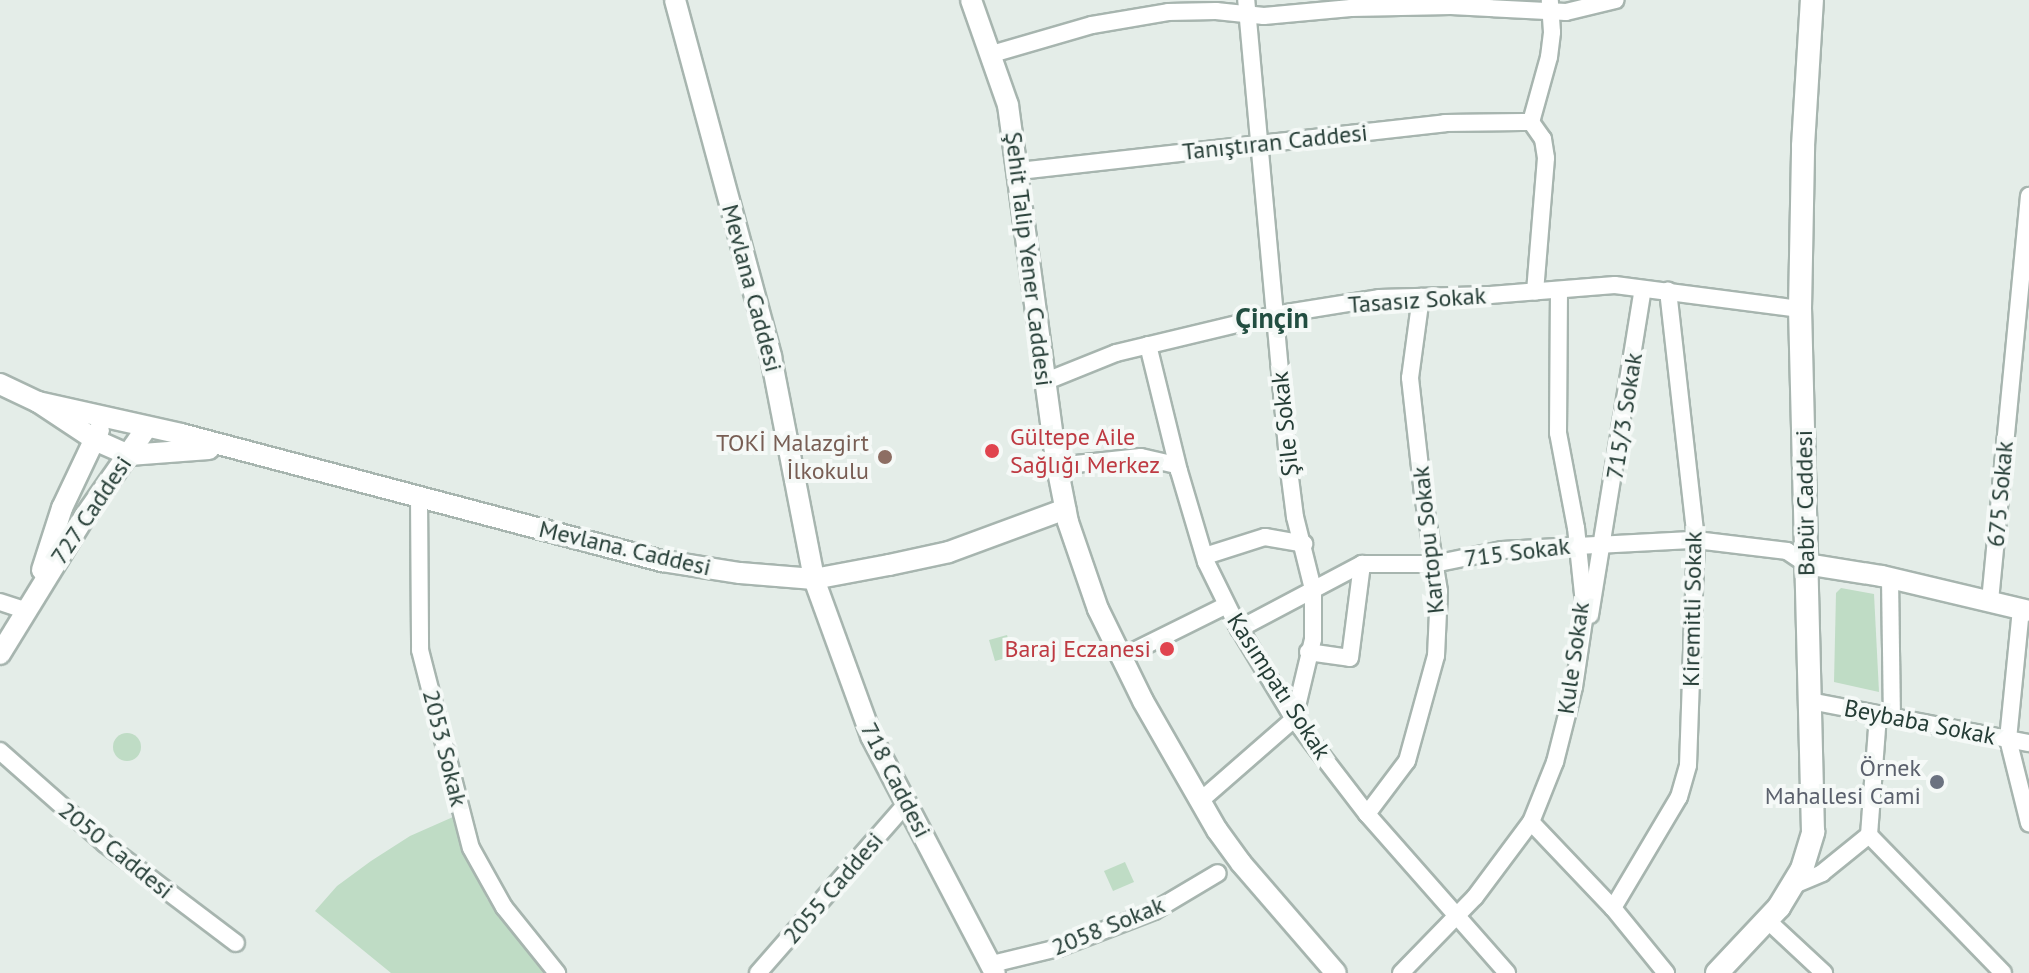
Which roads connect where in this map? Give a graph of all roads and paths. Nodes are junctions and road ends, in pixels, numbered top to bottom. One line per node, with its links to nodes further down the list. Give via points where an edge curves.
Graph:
1 (675, 0): 43 (street, Mevlana Caddesi, via 771,357)
2 (971, 0): 9 (street, Şehit Talip Yener Caddesi)
3 (1616, 0): 7 (street, via 1577,10)
4 (1812, 0): 19 (main road, Babür Caddesi)
5 (1451, 3): 6 (street); 7 (street)
6 (1351, 4): 8 (street, via 1277,15)
7 (1550, 6): 10 (street, via 1549,57)
8 (1246, 7): 9 (street, via 1148,15); 11 (street, Şile Sokak)
9 (992, 54): 12 (street, Şehit Talip Yener Caddesi, via 1008,105)
10 (1531, 122): 11 (street, Tanıştıran Caddesi, via 1445,123); 17 (street, via 1543,139 1546,158)
11 (1258, 144): 12 (street, Tanıştıran Caddesi); 20 (street, Şile Sokak)
12 (1019, 171): 22 (street, Şehit Talip Yener Caddesi)
13 (2029, 196): 46 (street, 675 Sokak)
14 (1643, 289): 15 (street, Tasasız Sokak, via 1615,285); 16 (street, Tasasız Sokak); 37 (street, 715/3 Sokak)
15 (1559, 290): 17 (street, Tasasız Sokak); 36 (street, Kule Sokak, via 1558,433)
16 (1668, 291): 19 (street, Tasasız Sokak); 34 (street, Kiremitli Sokak)
17 (1535, 292): 18 (street, Tasasız Sokak)
18 (1421, 297): 20 (street, Tasasız Sokak, via 1379,298); 40 (street, Kartopu Sokak, via 1410,378)
19 (1800, 309): 41 (main road, Babür Caddesi)
20 (1274, 315): 21 (street, Tasasız Sokak); 35 (street, Şile Sokak, via 1295,517)
21 (1148, 345): 22 (street, Tasasız Sokak); 30 (street, Kasımpatı Sokak)
22 (1044, 382): 31 (street, Şehit Talip Yener Caddesi)
23 (0, 384): 24 (street, Mevlana. Caddesi)
24 (38, 402): 25 (street, Mevlana. Caddesi); 27 (street, Mevlana. Caddesi)
25 (102, 418): 26 (street, Mevlana. Caddesi); 27 (street, 727 Caddesi)
26 (147, 427): 28 (street, Mevlana. Caddesi); 29 (street, 727 Caddesi)
27 (97, 441): 29 (street, Mevlana. Caddesi); 45 (street, 727 Caddesi, via 62,508)
28 (232, 449): 29 (street, Mevlana. Caddesi); 32 (street, Mevlana. Caddesi)
29 (129, 455): 45 (street, 727 Caddesi)
30 (1177, 465): 31 (street, via 1141,457); 38 (street, Kasımpatı Sokak)
31 (1057, 466): 33 (street, Şehit Talip Yener Caddesi)
32 (419, 496): 43 (street, Mevlana. Caddesi, via 663,561); 74 (street, 2053 Sokak, via 420,650 471,848 504,907)
33 (1065, 509): 43 (street, Mevlana. Caddesi, via 949,552); 54 (street, Şehit Talip Yener Caddesi)
34 (1696, 540): 37 (street, 715 Sokak); 41 (street, 715 Sokak, via 1787,551); 69 (street, Kiremitli Sokak, via 1688,765 1679,797)
35 (1304, 544): 38 (street, via 1265,537); 44 (street, Şile Sokak)
36 (1578, 544): 37 (street, 715 Sokak); 40 (street, 715 Sokak, via 1502,550); 51 (street, Kule Sokak, via 1585,613)
37 (1604, 544): 51 (street, 715/3 Sokak, via 1592,611)
38 (1205, 556): 48 (street, Kasımpatı Sokak)
39 (1362, 564): 40 (street, 715 Sokak); 44 (street, 715 Sokak); 53 (street, via 1350,658)
40 (1434, 564): 63 (street, Kartopu Sokak, via 1439,591 1436,656 1420,720 1407,761)
41 (1806, 564): 42 (street); 55 (main road, Babür Caddesi)
42 (1890, 578): 46 (street); 56 (street)
43 (814, 579): 62 (street, 718 Caddesi, via 871,736)
44 (1313, 589): 50 (street, 715 Sokak); 53 (street, Şile Sokak)
45 (30, 601): 47 (street); 52 (street, 727 Caddesi)
46 (1990, 601): 49 (street)
47 (0, 602)
48 (1227, 605): 50 (street, Kasımpatı Sokak); 54 (street)
49 (2025, 610): 58 (street)
50 (1239, 629): 57 (street, Kasımpatı Sokak)
51 (1580, 642): 64 (street, Kule Sokak, via 1555,762)
52 (1, 652)
53 (1308, 652): 57 (street, Şile Sokak)
54 (1120, 658): 61 (street, Şehit Talip Yener Caddesi)
55 (1810, 701): 56 (street, Beybaba Sokak); 68 (main road, Babür Caddesi, via 1813,832 1808,857)
56 (1885, 715): 58 (street, Beybaba Sokak); 66 (street)
57 (1294, 719): 61 (street); 63 (street, Kasımpatı Sokak)
58 (2008, 739): 59 (street, Beybaba Sokak); 65 (street)
59 (2029, 743)
60 (0, 751): 72 (street, 2050 Caddesi, via 105,844)
61 (1200, 801): 76 (street, Şehit Talip Yener Caddesi, via 1241,863)
62 (907, 803): 73 (street, 718 Caddesi); 75 (street, 2055 Caddesi)
63 (1367, 814): 70 (street, Kasımpatı Sokak)
64 (1531, 822): 69 (street); 70 (street, Kule Sokak)
65 (2029, 823)
66 (1869, 835): 68 (street, via 1822,873); 82 (street)
67 (1218, 873): 73 (street, 2058 Sokak, via 1154,911)
68 (1792, 886): 71 (main road, Babür Caddesi)
69 (1613, 908): 79 (street)
70 (1459, 916): 77 (street, Kule Sokak); 78 (street, Kasımpatı Sokak)
71 (1767, 920): 80 (main road, Babür Caddesi); 81 (street)
72 (236, 943)
73 (994, 968)
74 (557, 973)
75 (758, 973)
76 (1336, 973)
77 (1401, 973)
78 (1507, 973)
79 (1666, 973)
80 (1717, 973)
81 (1824, 973)
82 (2003, 973)

